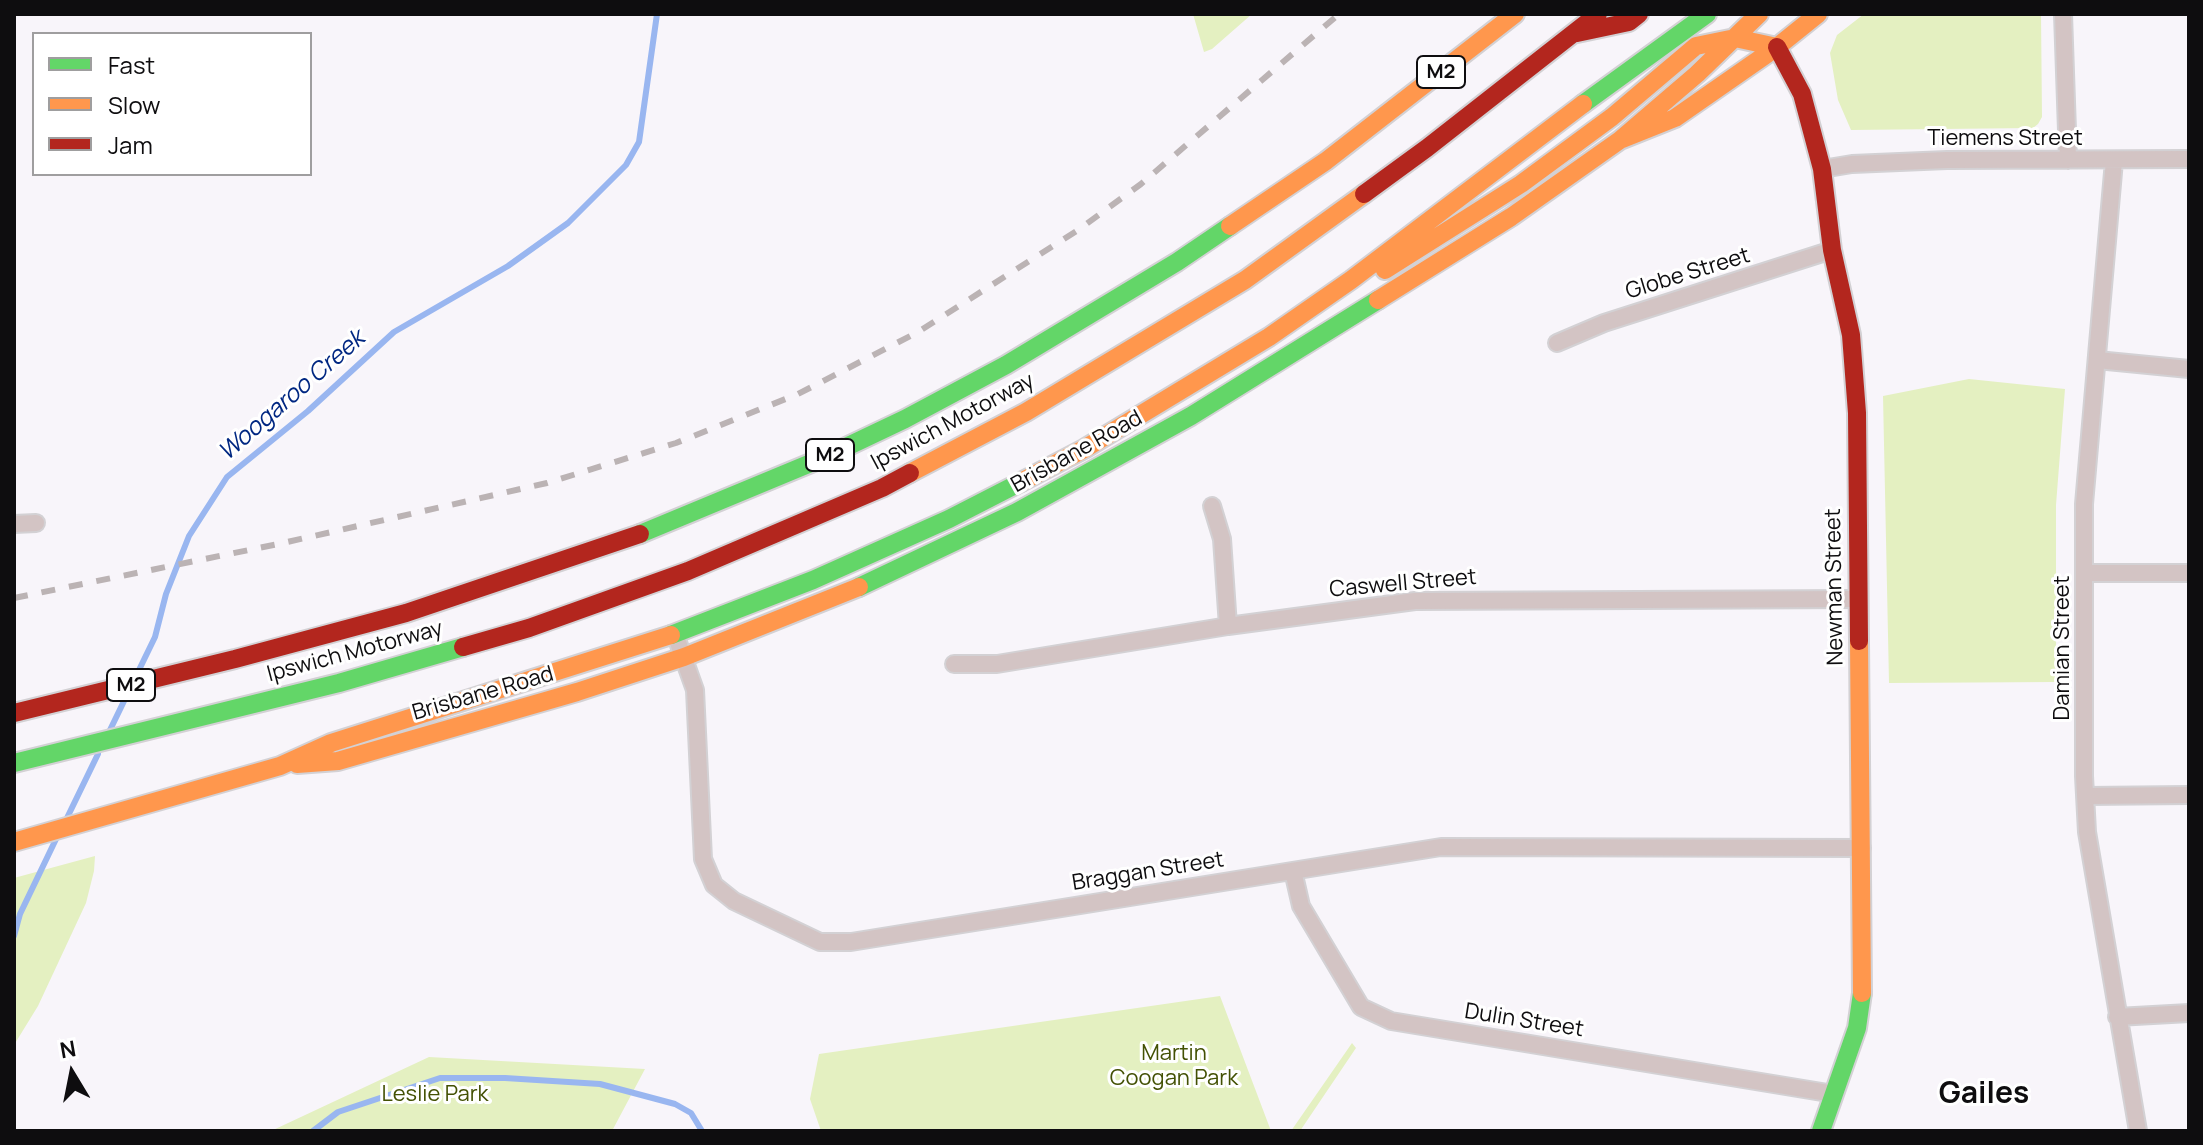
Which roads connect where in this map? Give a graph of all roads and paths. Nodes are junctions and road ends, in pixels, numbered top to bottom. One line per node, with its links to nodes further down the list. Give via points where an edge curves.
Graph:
1 (1515, 14): 32 (main road, Ipswich Motorway / M2, via 1250,215 1105,308 905,419 742,494 567,561 406,613)
2 (1598, 14): 9 (main road, Ipswich Motorway)
3 (1639, 14): 9 (main road, M2, via 1629,22)
4 (1707, 14): 18 (main road, Brisbane Road)
5 (1759, 14): 10 (main road)
6 (1798, 14): 11 (main road)
7 (1818, 14): 11 (main road, Brisbane Road)
8 (2063, 14): 14 (street)
9 (1571, 35): 33 (main road, Ipswich Motorway / M2, via 1245,280 1050,399 882,488 607,602 437,657)
10 (1735, 38): 11 (main road); 12 (main road); 18 (main road, via 1696,46 1612,117 1498,200 1376,276)
11 (1777, 47): 12 (main road, Brisbane Road, via 1675,118); 16 (main road, Newman Street, via 1802,94)
12 (1620, 140): 30 (main road, Brisbane Road, via 1511,217 1108,464 913,563)
13 (2189, 159): 15 (street, Tiemens Street)
14 (2068, 160): 15 (street, Tiemens Street); 16 (street, Tiemens Street)
15 (2114, 161): 20 (street, Damian Street)
16 (1822, 169): 17 (main road, Newman Street)
17 (1832, 250): 19 (street, Globe Street); 27 (main road, Newman Street, via 1851,335)
18 (1351, 280): 29 (main road, Brisbane Road, via 1200,381 1014,486 842,567)
19 (1557, 343)
20 (2097, 360): 21 (street); 25 (street, Damian Street, via 2084,504)
21 (2189, 369)
22 (1212, 506): 28 (street, via 1222,539)
23 (36, 523): 24 (street)
24 (14, 524)
25 (2085, 573): 26 (street); 36 (street, Damian Street)
26 (2189, 573)
27 (1859, 599): 28 (street, Caswell Street, via 1428,601); 38 (main road, Newman Street)
28 (1228, 626): 31 (street, Caswell Street, via 997,664)
29 (675, 634): 30 (street, Braggan Street); 34 (main road, Brisbane Road, via 331,743)
30 (684, 657): 34 (main road, Brisbane Road, via 338,761); 39 (street, Braggan Street, via 695,690 703,859 714,885 734,901 820,942 851,942)
31 (954, 664)
32 (20, 711)
33 (14, 763)
34 (280, 766): 37 (main road, Brisbane Road)
35 (2189, 795): 36 (street)
36 (2086, 796): 41 (street, Damian Street, via 2087,832)
37 (14, 842)
38 (1862, 848): 39 (street, Braggan Street, via 1441,847); 42 (main road, Newman Street, via 1862,993 1857,1028)
39 (1293, 871): 42 (street, Dulin Street, via 1301,906 1361,1007 1391,1021)
40 (2189, 1013): 41 (street)
41 (2117, 1017): 44 (street, Damian Street)
42 (1834, 1094): 43 (main road, Newman Street)
43 (1821, 1131)
44 (2138, 1131)

